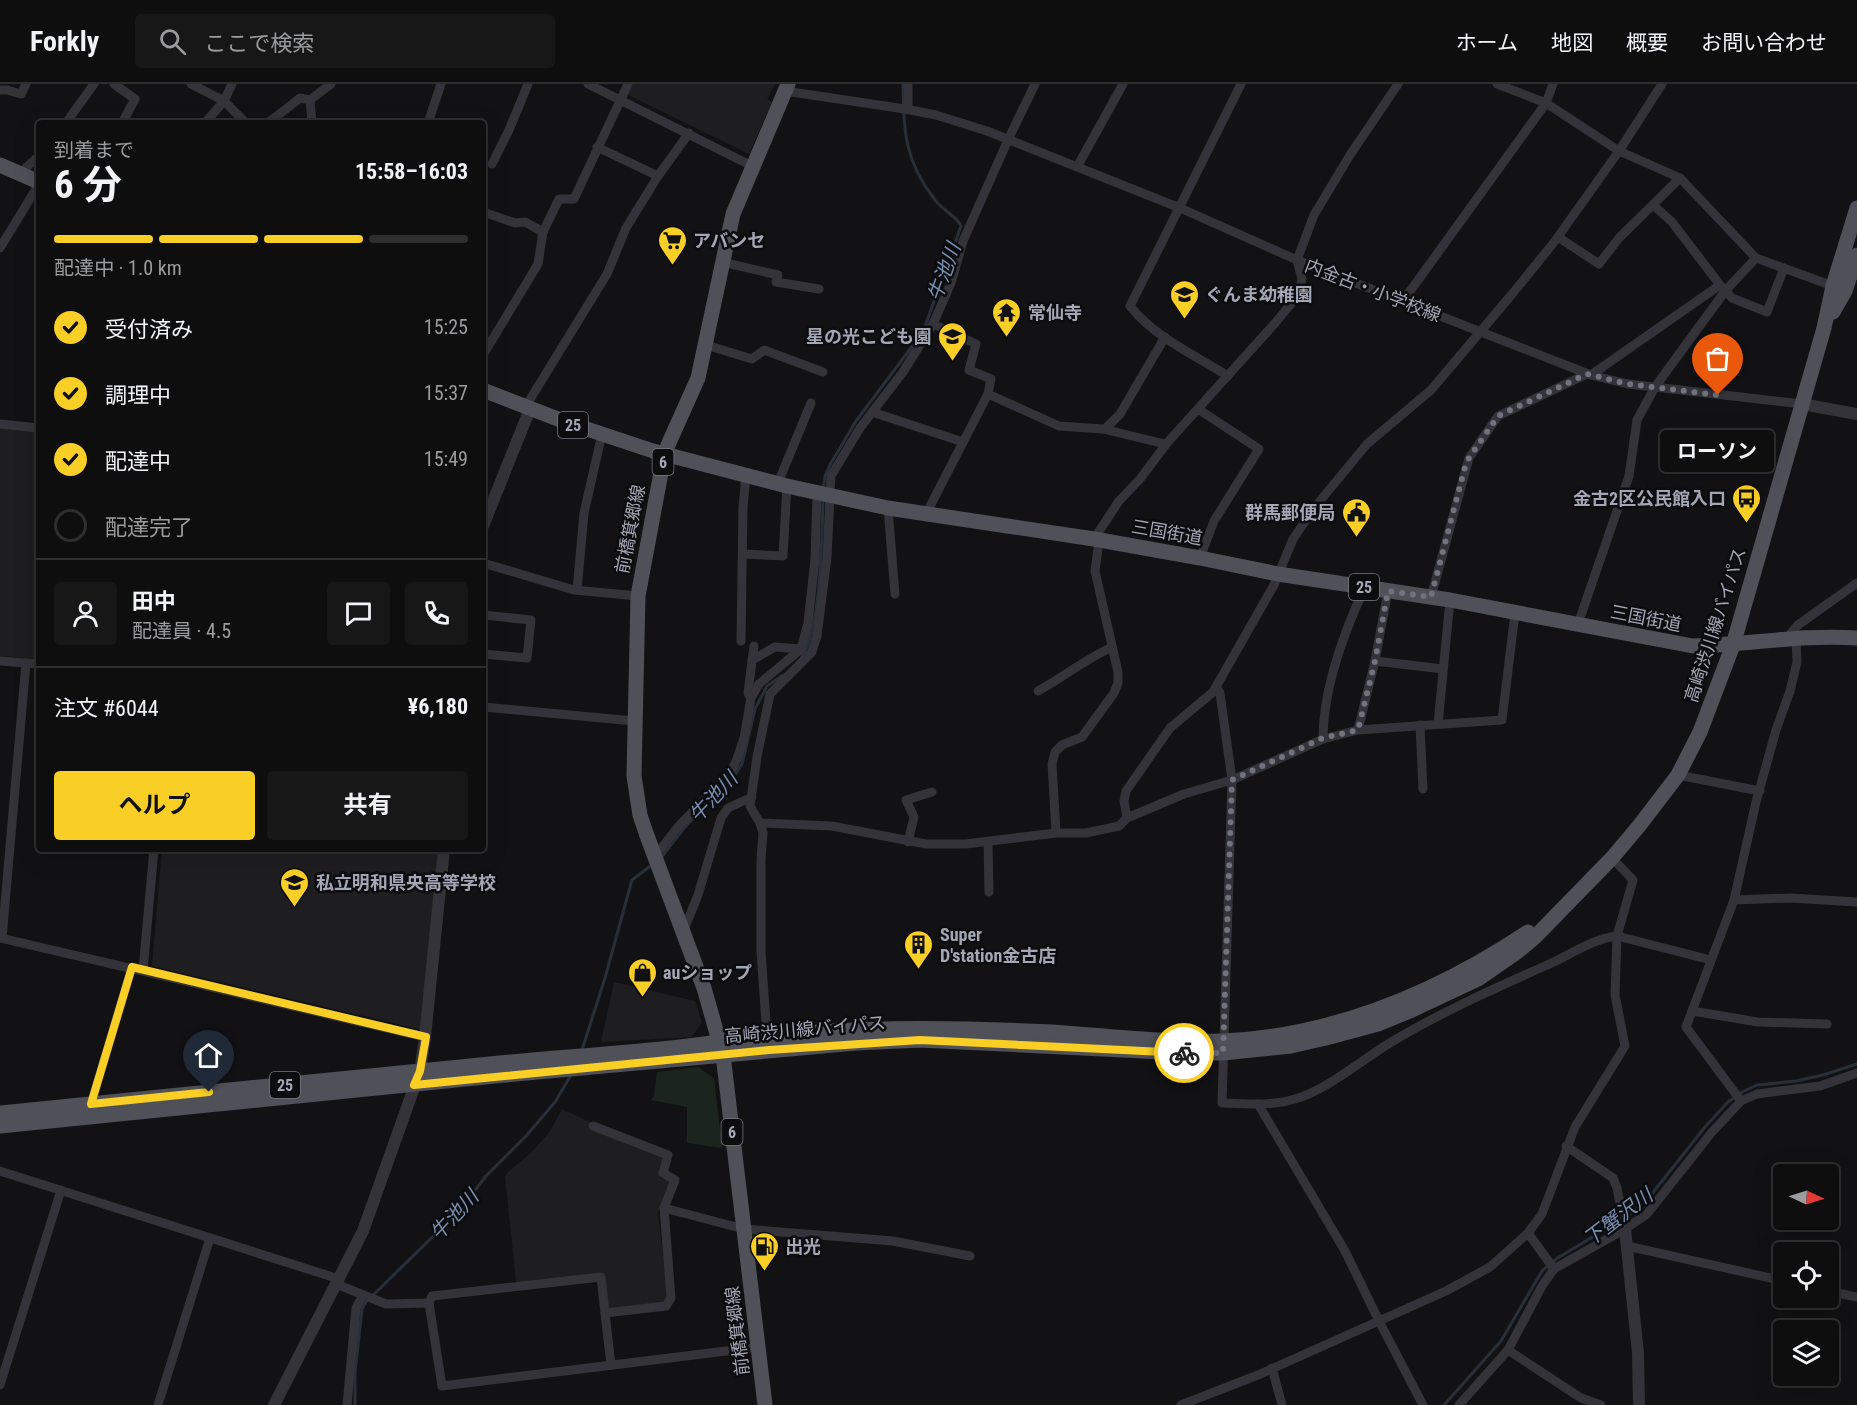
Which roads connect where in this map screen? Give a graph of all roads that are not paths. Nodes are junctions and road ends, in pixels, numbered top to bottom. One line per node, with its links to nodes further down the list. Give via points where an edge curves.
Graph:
1 (26, 84): 20 (street, via 21,94)
2 (114, 84): 27 (street, via 135,99)
3 (191, 84): 22 (street)
4 (232, 84): 22 (street)
5 (331, 84): 23 (street)
6 (441, 84): 32 (street)
7 (528, 84): 38 (street)
8 (588, 84): 21 (street)
9 (628, 84): 21 (street)
10 (908, 84): 25 (street)
11 (1035, 84): 34 (street)
12 (1123, 84): 41 (street)
13 (1241, 84): 48 (street)
14 (1398, 84): 56 (street, via 1314,215)
15 (1497, 84): 24 (street)
16 (1553, 84): 24 (street)
17 (1662, 84): 36 (street)
18 (90, 86): 26 (street)
19 (787, 88): 25 (street, 内金古・小学校線); 40 (main road, 前橋箕郷線 / 6)
20 (0, 90)
21 (620, 99): 33 (street); 35 (street)
22 (224, 100): 28 (street); 29 (street)
23 (310, 100): 30 (street, via 300,98); 31 (street)
24 (1546, 103): 36 (street); 62 (street)
25 (904, 109): 34 (street, 内金古・小学校線, via 936,115)
26 (68, 120)
27 (124, 120)
28 (207, 120)
29 (243, 120)
30 (272, 120)
31 (312, 120)
32 (429, 120)
33 (689, 134): 40 (street); 43 (street)
34 (1008, 140): 41 (street, 内金古・小学校線); 63 (street, via 963,241)
35 (597, 147): 43 (street); 51 (street, via 574,199 559,199)
36 (1619, 151): 44 (street); 52 (street)
37 (36, 159): 42 (street)
38 (492, 164)
39 (0, 165): 42 (main road)
40 (752, 166): 57 (main road, 前橋箕郷線 / 6, via 733,214)
41 (1077, 167): 48 (street, 内金古・小学校線)
42 (20, 173): 45 (main road)
43 (658, 176): 77 (street, via 626,228 606,274 530,401)
44 (1680, 178): 47 (street); 55 (street)
45 (36, 181)
46 (36, 188): 53 (street)
47 (1653, 205): 52 (street, via 1599,264); 60 (street, via 1672,222)
48 (1179, 207): 56 (street, 内金古・小学校線); 66 (street, via 1130,306)
49 (1857, 208): 59 (main road, 高崎渋川線バイパス / 25)
50 (486, 213): 51 (street, via 515,223 525,222)
51 (543, 232): 68 (street, via 538,264)
52 (1558, 237): 65 (street)
53 (0, 248)
54 (1857, 255): 64 (main road, 高崎渋川線バイパス / 25, via 1845,291)
55 (1756, 258): 58 (street); 60 (street)
56 (1297, 260): 62 (street, 内金古・小学校線); 71 (street, via 1302,279 1299,294)
57 (722, 262): 61 (street, via 778,275 776,282); 67 (main road, 前橋箕郷線 / 6)
58 (1784, 268): 59 (street); 60 (street, via 1767,312 1732,298)
59 (1833, 286): 64 (main road, 高崎渋川線バイパス / 25)
60 (1723, 287): 70 (street); 72 (street)
61 (819, 289)
62 (1403, 301): 65 (street, 内金古・小学校線)
63 (933, 324): 74 (street, via 976,344 969,370 992,379); 79 (street)
64 (1824, 328): 76 (main road, 高崎渋川線バイパス / 25)
65 (1480, 332): 70 (street, 内金古・小学校線); 98 (street, via 1431,390 1367,444 1293,539)
66 (1165, 337): 71 (street); 83 (street, via 1120,414)
67 (706, 345): 69 (street, via 753,359 764,350); 87 (main road, 前橋箕郷線 / 6, via 698,378)
68 (486, 351)
69 (824, 372)
70 (1589, 374): 72 (street, 内金古・小学校線); 105 (street, via 1498,416 1469,458)
71 (1228, 376): 78 (street)
72 (1655, 387): 76 (street, 内金古・小学校線); 109 (street, via 1637,420 1629,476)
73 (486, 391): 77 (main road, 三国街道 / 25)
74 (988, 394): 83 (street, via 1059,426); 85 (street)
75 (811, 403): 89 (street)
76 (1802, 404): 80 (street, 内金古・小学校線); 113 (main road, 高崎渋川線バイパス / 25)
77 (530, 409): 84 (main road, 三国街道 / 25); 93 (street)
78 (1198, 409): 86 (street); 96 (street, via 1259,449 1214,521)
79 (872, 412): 85 (street); 90 (street, via 843,454)
80 (1857, 414)
81 (0, 424): 82 (street)
82 (36, 428)
83 (1105, 429): 86 (street)
84 (602, 434): 87 (main road, 三国街道 / 25); 101 (street, via 584,513)
85 (963, 442): 92 (street)
86 (1165, 444): 94 (street, via 1119,501)
87 (665, 454): 88 (main road, 三国街道 / 25); 104 (main road, 前橋箕郷線 / 6)
88 (746, 475): 89 (main road, 三国街道 / 25); 95 (street)
89 (783, 485): 90 (main road, 三国街道 / 25); 95 (street, via 783,556)
90 (823, 494): 91 (main road, 三国街道 / 25); 116 (street, via 808,623); 129 (street, via 827,558 817,636 812,652 770,694)
91 (888, 508): 92 (main road, 三国街道 / 25); 103 (street)
92 (926, 514): 94 (main road, 三国街道 / 25)
93 (486, 519)
94 (1097, 540): 96 (main road, 三国街道 / 25); 115 (street, via 1095,571)
95 (744, 554): 112 (street)
96 (1200, 558): 98 (main road, 三国街道 / 25)
97 (486, 564): 101 (street)
98 (1278, 574): 100 (main road, 三国街道 / 25); 124 (street)
99 (1857, 583): 110 (street, via 1798,625)
100 (1365, 587): 102 (main road, 三国街道 / 25); 134 (street, via 1346,628 1323,716)
101 (577, 590): 104 (street)
102 (1388, 591): 105 (main road, 三国街道 / 25); 120 (street)
103 (895, 594)
104 (638, 596): 130 (main road, 前橋箕郷線 / 6)
105 (1431, 597): 106 (main road, 三国街道 / 25)
106 (1450, 600): 107 (main road, 三国街道 / 25); 123 (street)
107 (1515, 613): 109 (main road, 三国街道 / 25); 131 (street, via 1502,720)
108 (486, 615): 117 (street, via 531,620 527,658)
109 (1578, 624): 113 (main road, 三国街道 / 25, via 1686,645)
110 (1792, 638): 111 (main road, 三国街道 / 25); 113 (main road, 三国街道 / 25); 138 (street, via 1797,662)
111 (1857, 638)
112 (741, 641)
113 (1733, 645): 135 (main road, 高崎渋川線バイパス / 25, via 1700,732)
114 (754, 646): 118 (street)
115 (1112, 647): 125 (street); 143 (street, via 1118,672 1114,693 1082,737 1055,752 1052,764)
116 (801, 649): 118 (street, via 775,647); 126 (street, via 759,684)
117 (486, 654)
118 (752, 660): 126 (street)
119 (0, 661): 121 (street)
120 (1375, 661): 123 (street); 133 (street)
121 (26, 663): 122 (street); 155 (street)
122 (36, 664)
123 (1443, 669): 131 (street)
124 (1216, 687): 136 (street); 141 (street, via 1170,728 1126,790)
125 (1038, 691)
126 (750, 698): 128 (street)
127 (486, 707): 130 (street)
128 (748, 717): 129 (street); 149 (street, via 729,775 678,827)
129 (764, 720): 140 (street)
130 (634, 721): 149 (main road, 前橋箕郷線 / 6, via 636,795)
131 (1438, 724): 132 (street)
132 (1420, 725): 133 (street); 137 (street)
133 (1358, 730): 134 (street)
134 (1323, 738): 136 (street)
135 (1678, 775): 138 (street); 148 (main road, 高崎渋川線バイパス / 25)
136 (1232, 780): 141 (street, via 1184,794); 163 (street)
137 (1423, 789)
138 (1760, 790): 151 (street)
139 (932, 792): 144 (street, via 906,800 914,817)
140 (752, 797): 142 (street, via 750,806); 153 (street, via 728,808 721,818)
141 (1127, 818): 143 (street, via 1119,826 1086,833)
142 (760, 823): 144 (street, via 832,826); 161 (street, via 761,952)
143 (1056, 833): 145 (street)
144 (908, 842): 145 (street)
145 (988, 842): 150 (street)
146 (154, 852): 158 (street)
147 (444, 852): 162 (street)
148 (1612, 858): 154 (street, via 1633,880); 163 (main road, 高崎渋川線バイパス / 25, via 1574,898 1529,932 1487,959 1410,998 1324,1026)
149 (656, 860): 153 (main road, 前橋箕郷線 / 6)
150 (989, 892)
151 (1734, 900): 152 (street); 156 (street)
152 (1857, 902)
153 (683, 932): 164 (main road, 前橋箕郷線 / 6)
154 (1617, 936): 156 (street); 169 (street, via 1602,938 1462,1003 1392,1041 1311,1094); 173 (street, via 1615,995 1625,1046)
155 (1, 938): 157 (street)
156 (1711, 960): 159 (street)
157 (132, 967): 158 (street); 168 (street)
158 (143, 970): 162 (street)
159 (1692, 1011): 160 (street, via 1758,1022); 167 (street, via 1686,1027)
160 (1827, 1024)
161 (767, 1036): 163 (main road, 高崎渋川線バイパス / 25, via 920,1027 1185,1041); 164 (main road, 高崎渋川線バイパス / 25)
162 (426, 1037): 166 (street)
163 (1224, 1047): 164 (main road, 高崎渋川線バイパス / 25, via 1184,1053 920,1040); 169 (street, via 1222,1103)
164 (721, 1048): 166 (main road, 高崎渋川線バイパス / 25); 177 (main road, 前橋箕郷線 / 6)
165 (1857, 1073): 167 (street, via 1820,1086 1757,1094)
166 (417, 1078): 168 (main road, 高崎渋川線バイパス / 25); 171 (main road, 高崎渋川線バイパス / 25); 185 (street, via 370,1213)
167 (1741, 1101): 178 (street, via 1647,1214)
168 (91, 1104): 170 (main road, 高崎渋川線バイパス / 25)
169 (1258, 1104): 191 (street, via 1345,1251)
170 (0, 1113)
171 (0, 1126)
172 (593, 1126): 176 (street, via 668,1155 663,1173 675,1180)
173 (1566, 1146): 178 (street, via 1613,1179); 179 (street, via 1542,1214)
174 (0, 1171): 175 (street)
175 (61, 1190): 180 (street); 196 (street)
176 (664, 1208): 177 (street); 190 (street, via 671,1298 666,1306)
177 (744, 1228): 182 (street, via 893,1241); 192 (main road, 前橋箕郷線 / 6)
178 (1625, 1229): 181 (street); 183 (street)
179 (1528, 1233): 183 (street); 191 (street, via 1490,1267 1446,1292)
180 (210, 1238): 185 (street); 197 (street)
181 (1627, 1246): 184 (street); 206 (street)
182 (970, 1256)
183 (1554, 1269): 193 (street)
184 (1773, 1279)
185 (338, 1282): 187 (street); 198 (street)
186 (1839, 1293): 188 (street)
187 (368, 1297): 189 (street, via 395,1304); 199 (street, via 356,1308)
188 (1857, 1297)
189 (429, 1303): 190 (street, via 432,1296 602,1277); 194 (street, via 442,1386)
190 (605, 1313): 194 (street)
191 (1378, 1321): 195 (street); 203 (street)
192 (759, 1347): 194 (street); 200 (main road, 前橋箕郷線 / 6)
193 (1508, 1350): 204 (street); 205 (street, via 1581,1398)
194 (611, 1365)
195 (1272, 1368): 201 (street); 202 (street)
196 (0, 1385)
197 (158, 1405)
198 (274, 1405)
199 (346, 1405)
200 (765, 1405)
201 (1181, 1405)
202 (1282, 1405)
203 (1424, 1405)
204 (1459, 1405)
205 (1601, 1405)
206 (1639, 1405)

